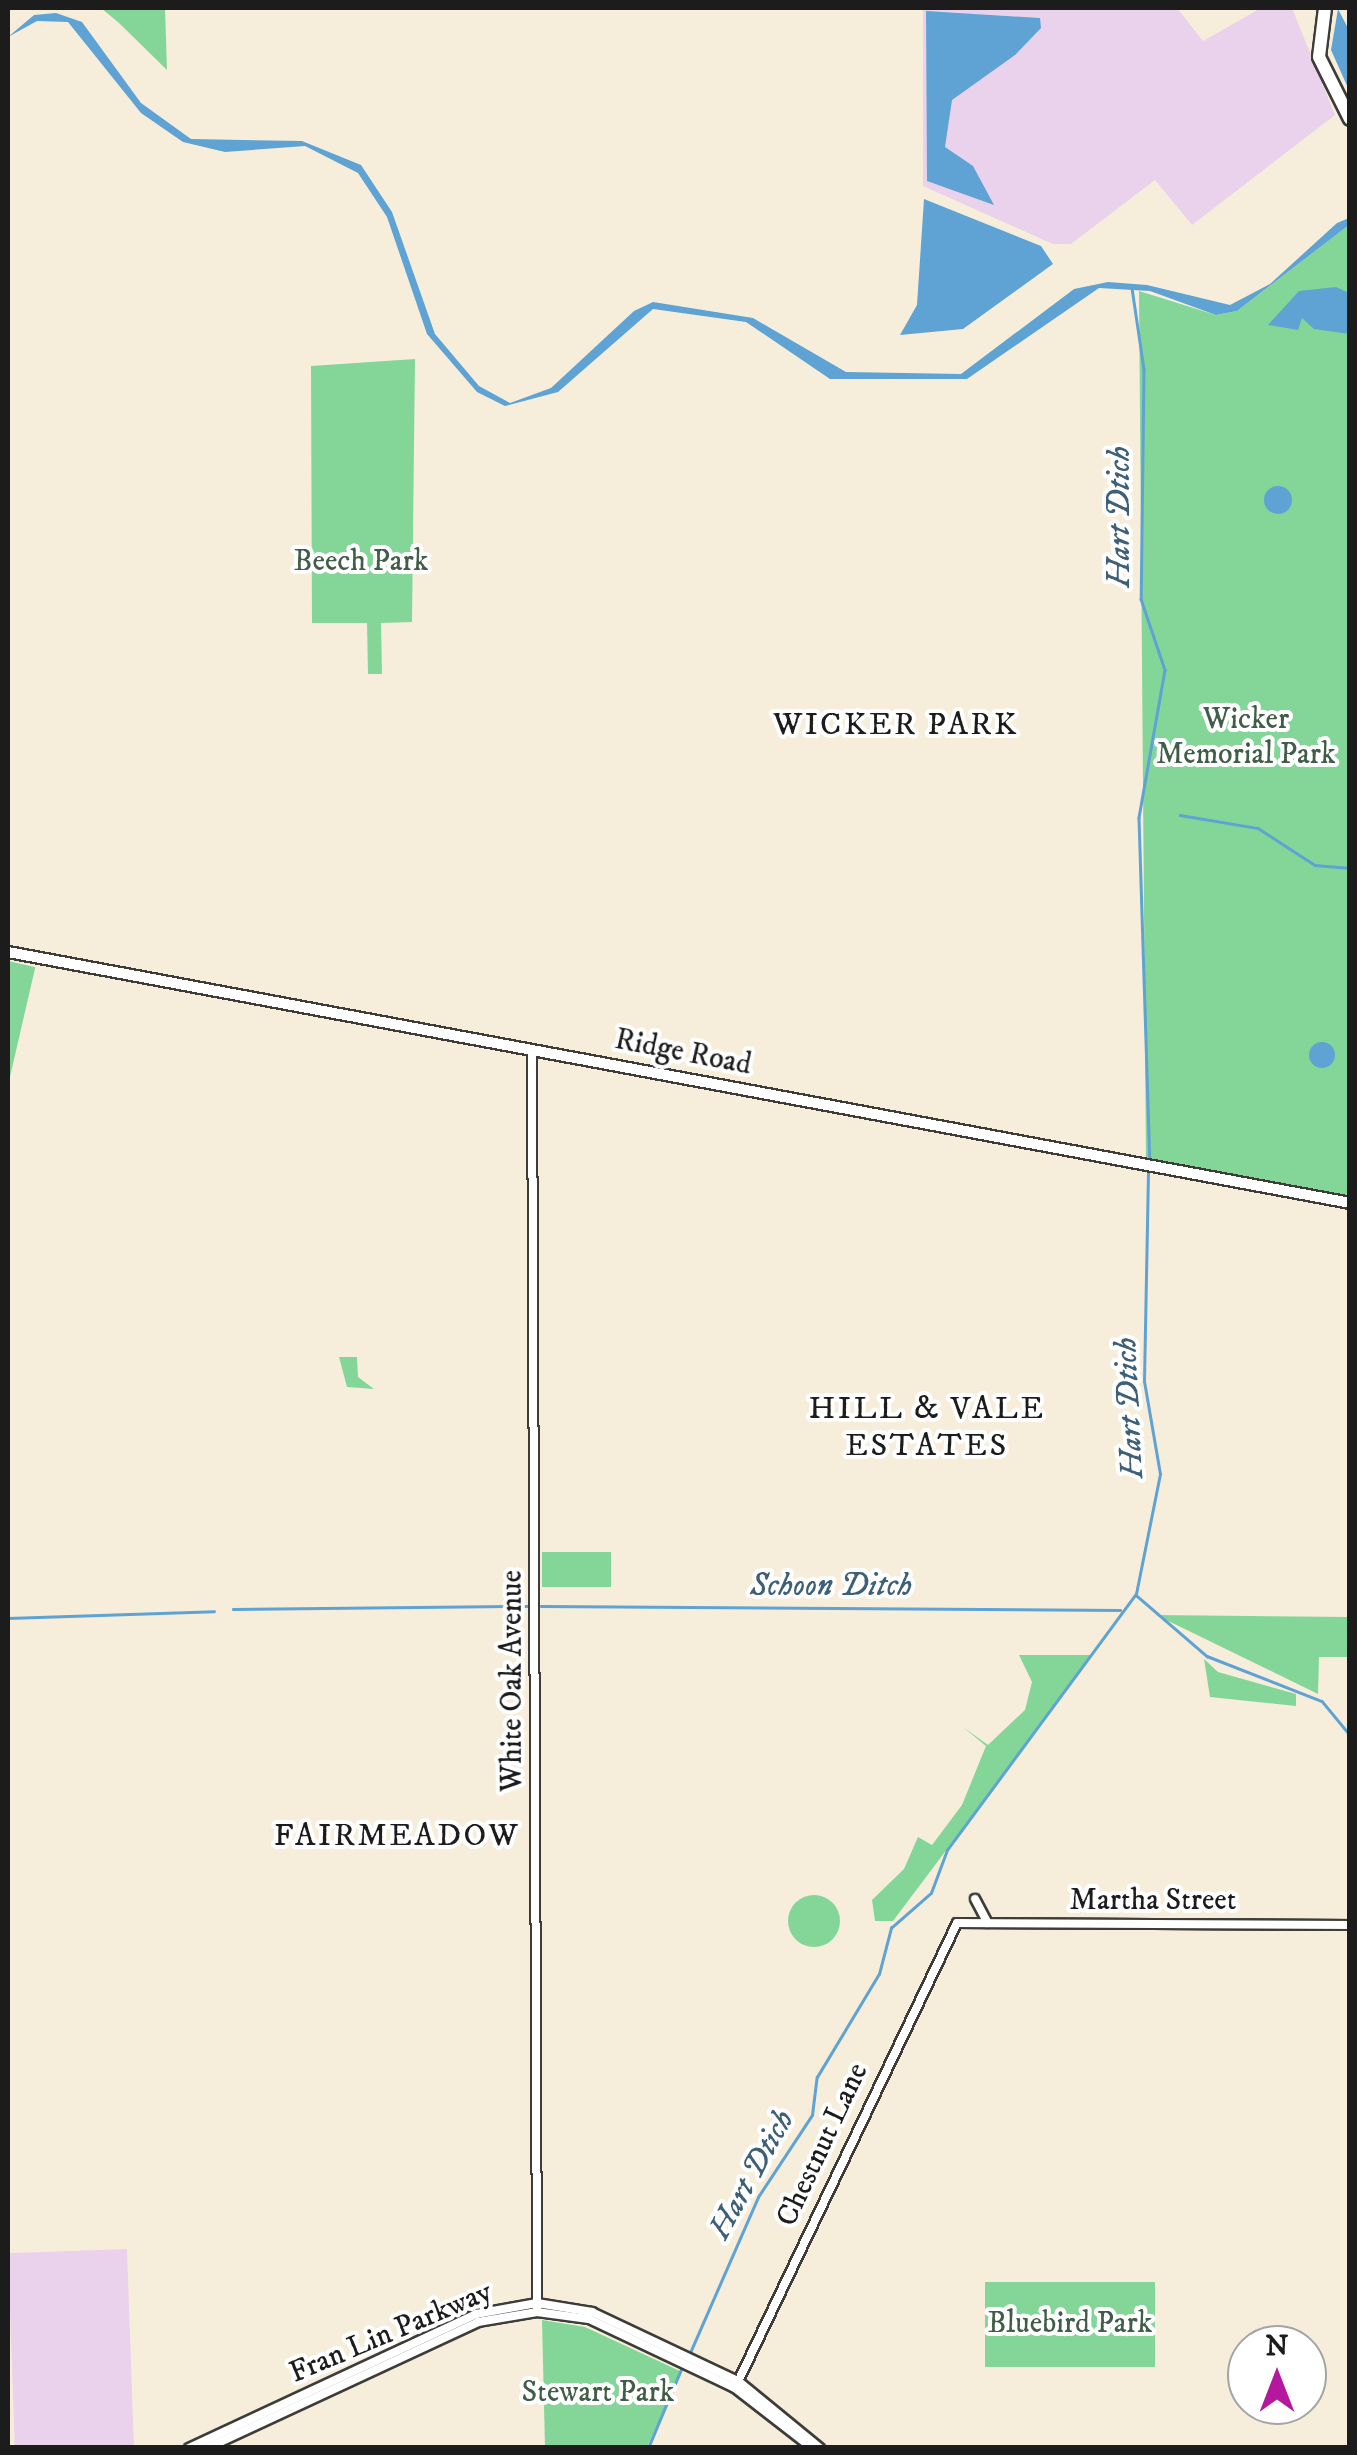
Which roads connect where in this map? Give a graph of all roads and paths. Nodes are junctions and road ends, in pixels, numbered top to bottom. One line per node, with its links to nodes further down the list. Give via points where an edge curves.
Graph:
1 (1324, 8): 2 (highway, via 1320,58)
2 (1350, 118)
3 (8, 952): 4 (main road, Ridge Road)
4 (532, 1050): 5 (main road, Ridge Road); 10 (street, White Oak Avenue)
5 (1350, 1203)
6 (975, 1899): 8 (street)
7 (957, 1923): 8 (street, Martha Street); 11 (street, Chestnut Lane)
8 (988, 1923): 9 (street, Martha Street)
9 (1350, 1924)
10 (537, 2307): 11 (street, Fran Lin Parkway, via 589,2320); 12 (street, Fran Lin Parkway, via 476,2314); 13 (street, Fran Lin Parkway, via 478,2322)
11 (736, 2385): 14 (street, Fran Lin Parkway); 15 (street, Fran Lin Parkway)
12 (189, 2448)
13 (207, 2448)
14 (812, 2448)
15 (820, 2448)

